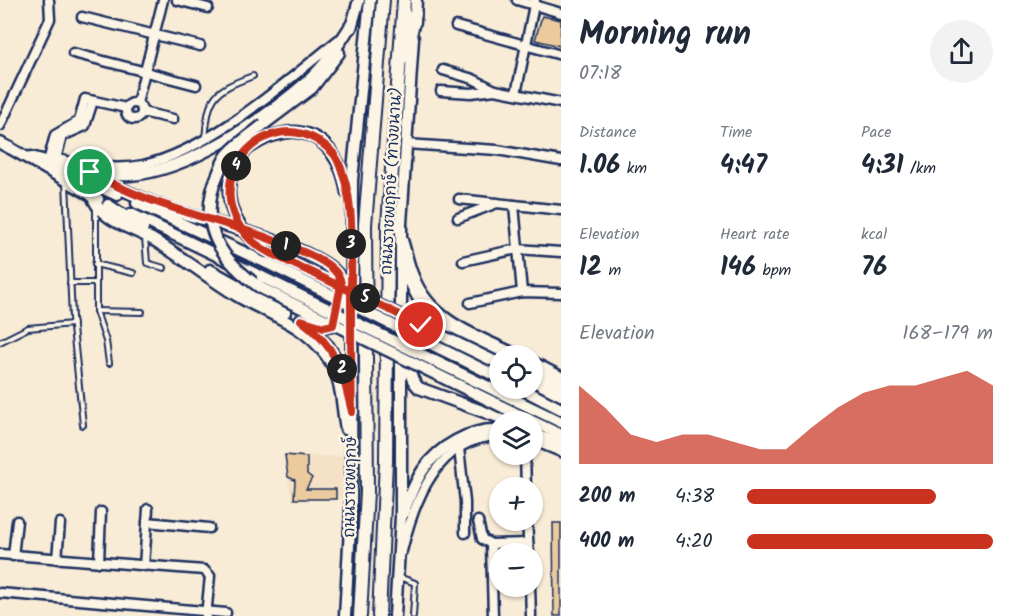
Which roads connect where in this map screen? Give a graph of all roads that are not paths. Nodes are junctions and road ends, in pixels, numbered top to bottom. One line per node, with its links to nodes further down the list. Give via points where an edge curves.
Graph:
1 (49, 0): 36 (street, via 50,19)
2 (163, 0): 18 (street)
3 (177, 0): 11 (street)
4 (358, 0): 15 (main road)
5 (370, 0): 53 (main road, ถนนราชพฤกษ์ (ทางขนาน), via 353,160)
6 (383, 0): 126 (main road, ถนนราชพฤกษ์, via 365,225 367,492)
7 (404, 0): 30 (main road)
8 (416, 0): 13 (main road, ถนนราชพฤกษ์ (ทางขนาน))
9 (517, 0): 10 (street)
10 (535, 3): 12 (street); 20 (street)
11 (208, 8)
12 (561, 13)
13 (415, 14): 30 (main road); 38 (main road, ถนนราชพฤกษ์ (ทางขนาน))
14 (82, 17): 18 (street)
15 (353, 22): 17 (main road); 88 (main road, bridge, via 342,49 312,88 226,155 212,189 210,217 218,247 236,271 261,288)
16 (456, 26): 20 (street)
17 (345, 34): 37 (street, via 297,76); 43 (main road, via 310,79 210,148 154,171 130,175)
18 (154, 35): 19 (street); 24 (street)
19 (200, 46)
20 (524, 46): 22 (street); 29 (street)
21 (73, 53): 24 (street)
22 (561, 55)
23 (443, 70): 27 (street)
24 (145, 72): 26 (street); 31 (street)
25 (253, 76): 37 (lane, via 214,95 208,109)
26 (196, 85)
27 (495, 90): 28 (street); 29 (street)
28 (441, 91)
29 (516, 94): 32 (street)
30 (395, 99): 127 (main road, via 388,225 386,461)
31 (137, 103): 33 (street); 34 (street)
32 (561, 103)
33 (126, 108): 34 (street, via 132,119); 41 (street, via 89,100 79,121 55,135)
34 (142, 112): 35 (street)
35 (173, 119)
36 (0, 126)
37 (205, 139): 41 (street, via 170,157 142,165 92,166)
38 (406, 144): 42 (street, via 497,150); 54 (main road, ถนนราชพฤกษ์ (ทางขนาน))
39 (5, 145): 40 (main road); 41 (street); 44 (main road)
40 (31, 157): 43 (main road); 79 (main road, bridge, via 267,263)
41 (52, 158)
42 (561, 161)
43 (90, 172): 70 (main road, via 147,200 265,237 331,265 341,280 333,325 324,327)
44 (66, 182): 45 (main road); 64 (lane)
45 (92, 195): 48 (main road); 50 (main road)
46 (459, 199): 47 (street)
47 (497, 203): 49 (street); 52 (street)
48 (108, 205): 70 (main road, via 183,256); 90 (main road, bridge, via 180,236)
49 (514, 205): 51 (street); 56 (street)
50 (97, 208): 55 (main road); 60 (lane)
51 (561, 210)
52 (458, 218)
53 (351, 220): 76 (main road, bridge, via 345,178 336,156 310,136 295,132 268,136 245,151 230,175 227,195 234,217 248,237 263,249); 89 (main road, ถนนราชพฤกษ์ (ทางขนาน))
54 (401, 234): 58 (main road, ถนนราชพฤกษ์ (ทางขนาน)); 74 (street, via 413,276 434,309)
55 (145, 236): 61 (lane, via 147,263); 100 (main road, via 238,296 310,336 338,376)
56 (517, 249): 57 (street); 59 (street); 65 (street)
57 (561, 252)
58 (401, 259): 72 (main road, via 421,302); 104 (main road, ถนนราชพฤกษ์ (ทางขนาน))
59 (463, 261)
60 (94, 264): 62 (lane); 63 (lane)
61 (164, 268)
62 (132, 273)
63 (95, 282): 64 (lane); 68 (lane)
64 (70, 284): 71 (lane)
65 (522, 292): 66 (street); 67 (street)
66 (561, 293)
67 (470, 303)
68 (96, 311): 69 (lane); 77 (lane)
69 (142, 312)
70 (301, 320): 89 (main road, via 317,332 336,357)
71 (73, 324): 73 (lane, via 28,328); 91 (lane)
72 (448, 327): 75 (main road); 87 (main road, via 430,329 418,342 409,365 413,382 419,388)
73 (0, 342)
74 (498, 345)
75 (489, 348)
76 (489, 359)
77 (109, 363)
78 (543, 367): 81 (street)
79 (489, 373)
80 (543, 376): 82 (main road)
81 (561, 376)
82 (561, 385)
83 (543, 386): 84 (main road)
84 (561, 395)
85 (541, 399): 86 (main road)
86 (561, 409)
87 (495, 411)
88 (502, 411)
89 (352, 412): 100 (main road, ถนนราชพฤกษ์ (ทางขนาน))
90 (561, 422)
91 (83, 425)
92 (543, 428): 94 (main road)
93 (489, 431): 104 (main road, via 474,433 445,447 423,470)
94 (561, 435)
95 (489, 438): 99 (street)
96 (543, 438): 98 (main road)
97 (543, 441): 101 (street)
98 (561, 444)
99 (459, 448): 111 (street); 119 (street, via 429,476 411,516)
100 (351, 450): 125 (main road, ถนนราชพฤกษ์ (ทางขนาน))
101 (561, 452)
102 (148, 509): 107 (street)
103 (101, 512): 117 (street)
104 (401, 516): 119 (main road, ถนนราชพฤกษ์ (ทางขนาน))
105 (16, 521): 115 (street)
106 (478, 521): 112 (street, via 482,539)
107 (147, 522): 109 (street); 118 (street)
108 (60, 523): 116 (street)
109 (209, 528)
110 (527, 531): 113 (street)
111 (465, 533)
112 (489, 543)
113 (528, 543)
114 (0, 554): 115 (street)
115 (13, 556): 116 (street)
116 (57, 559): 117 (street)
117 (99, 562): 118 (street)
118 (144, 566): 124 (street, via 208,572)
119 (399, 571): 128 (main road, ถนนราชพฤกษ์ (ทางขนาน)); 129 (lane, via 415,583)
120 (0, 593): 124 (street)
121 (492, 597): 130 (street)
122 (530, 597): 131 (street)
123 (226, 612): 124 (street)
124 (206, 613)
125 (345, 616)
126 (360, 616)
127 (379, 616)
128 (395, 616)
129 (414, 616)
130 (493, 616)
131 (531, 616)

